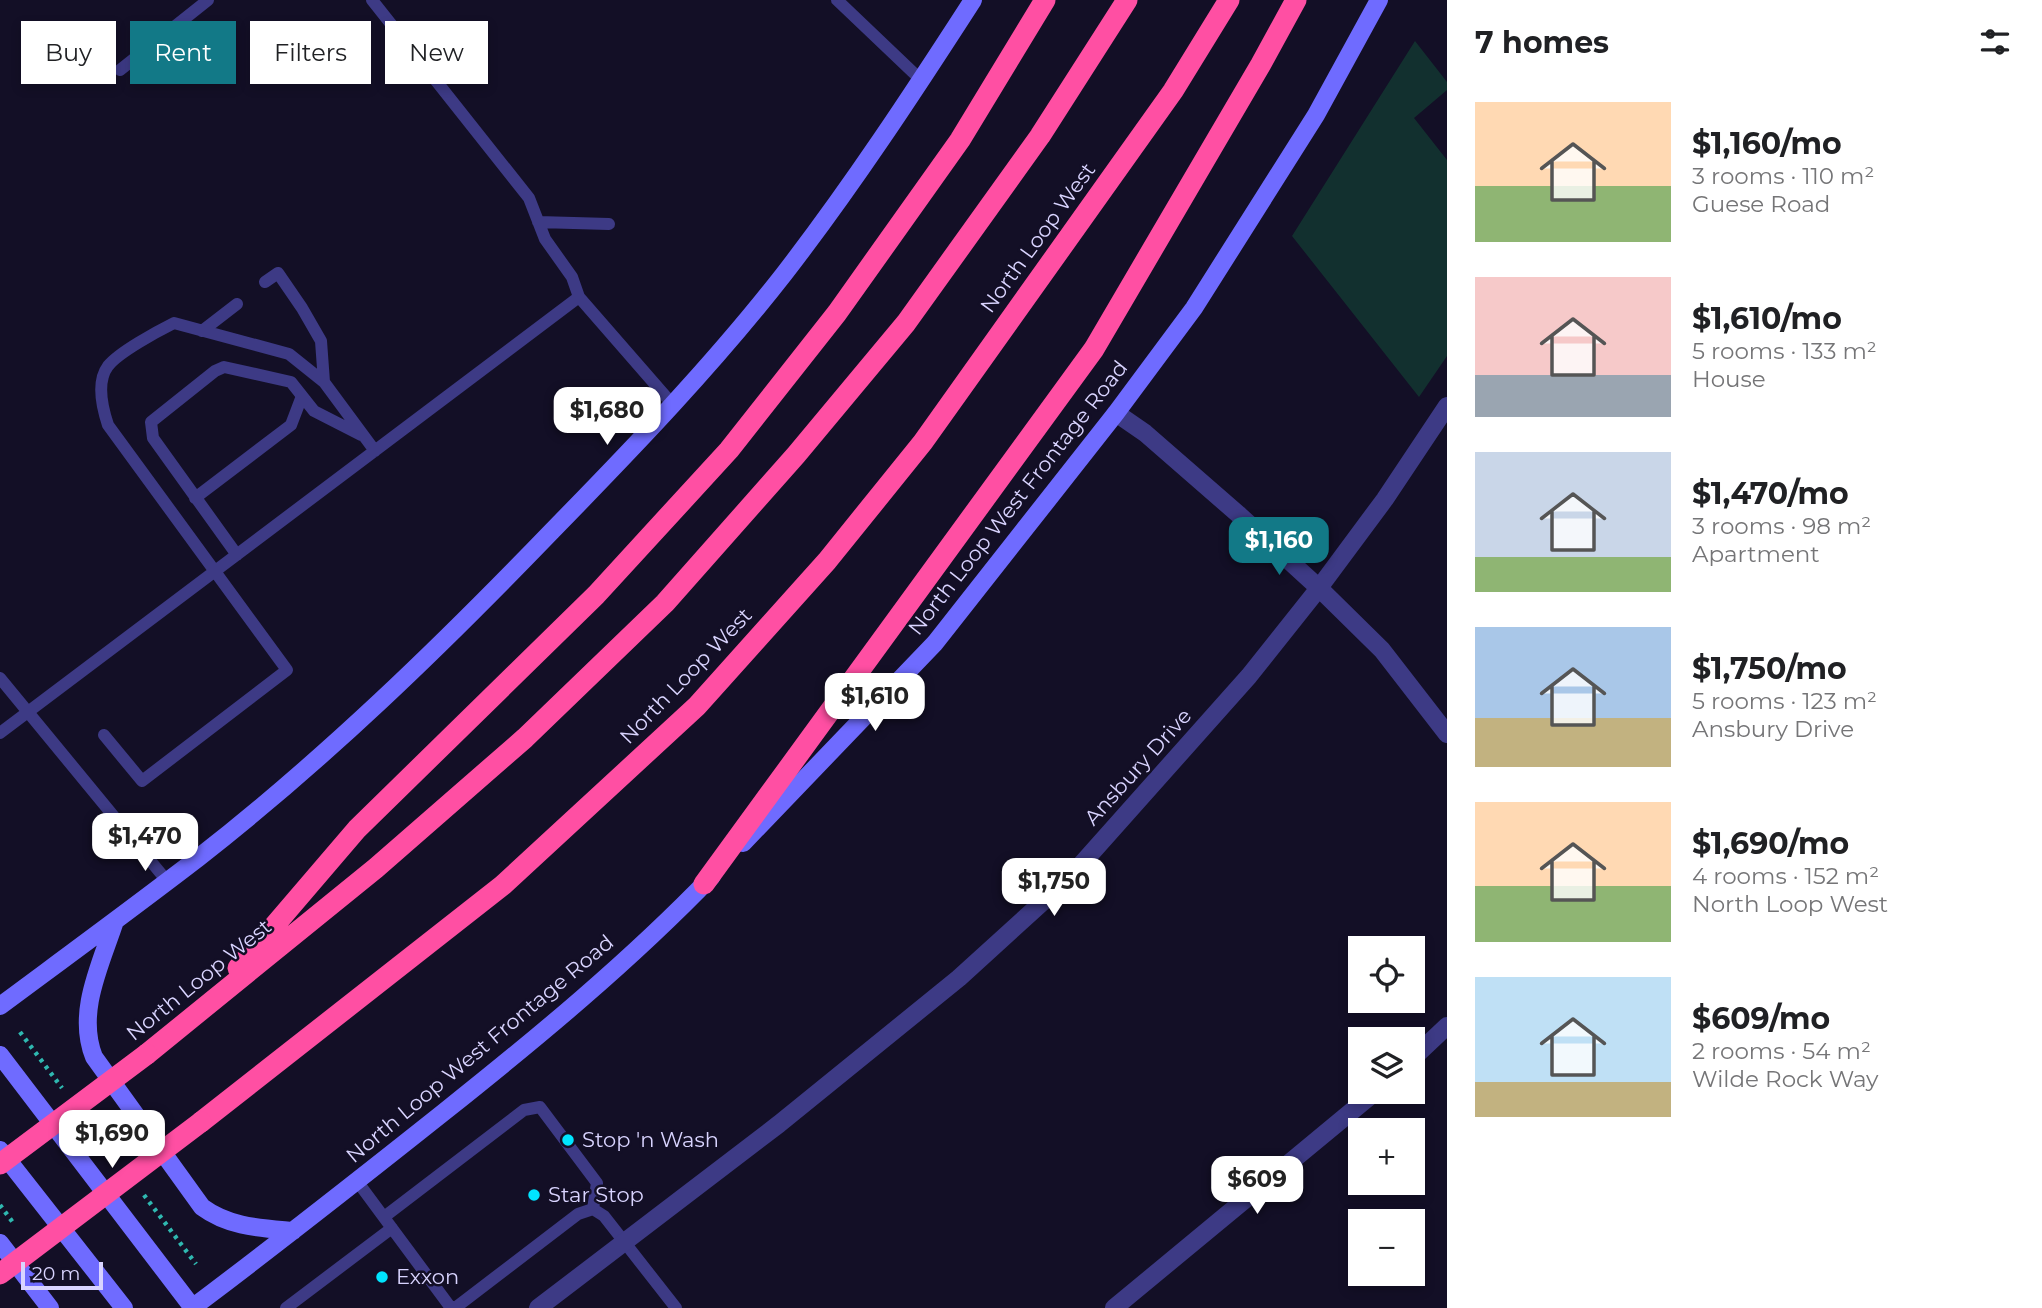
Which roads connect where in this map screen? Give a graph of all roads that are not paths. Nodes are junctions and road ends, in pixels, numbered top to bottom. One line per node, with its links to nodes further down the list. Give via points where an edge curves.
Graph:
1 (208, 0): 10 (lane)
2 (372, 0): 12 (lane, via 528,198)
3 (837, 0): 11 (lane)
4 (973, 0): 11 (main road)
5 (1045, 0): 38 (highway, via 960,140 837,313 729,450 596,595 356,829)
6 (1127, 0): 38 (highway, North Loop West, via 1040,136 906,323 665,603 525,738)
7 (1228, 0): 52 (highway, North Loop West, bridge, via 1173,91 923,442 827,561 697,706 503,885)
8 (1296, 0): 35 (highway, via 1094,349)
9 (1379, 0): 22 (main road, North Loop West Frontage Road, via 1315,115 1194,308)
10 (120, 70)
11 (921, 80): 20 (main road, via 784,273)
12 (538, 222): 13 (lane); 15 (lane)
13 (609, 224)
14 (265, 282): 18 (lane, via 278,272 302,308 321,341)
15 (579, 297): 20 (lane); 24 (lane)
16 (237, 304): 17 (lane)
17 (202, 331): 18 (lane, via 289,354); 27 (lane, via 174,323 147,337 108,366 101,403 107,425)
18 (324, 382): 23 (lane)
19 (302, 396): 23 (lane, via 314,411); 25 (lane, via 291,425); 25 (lane, via 291,382 224,367 150,422 153,438)
20 (674, 406): 34 (main road, via 448,638 295,777)
21 (1447, 406): 28 (street, Ansbury Drive)
22 (1116, 413): 28 (street, via 1145,433); 35 (main road, North Loop West Frontage Road, via 935,643)
23 (364, 437): 24 (lane)
24 (374, 451): 26 (lane)
25 (195, 498): 26 (lane)
26 (237, 555): 27 (lane)
27 (215, 571): 30 (lane); 33 (lane, via 287,670 142,781)
28 (1319, 588): 32 (street, via 1381,650); 50 (street, Ansbury Drive, via 1249,676 1070,877 959,978)
29 (0, 678): 30 (lane)
30 (28, 712): 31 (lane); 34 (lane)
31 (0, 733)
32 (1447, 734)
33 (104, 735)
34 (167, 881): 36 (main road)
35 (704, 884): 45 (main road, North Loop West Frontage Road, via 531,1042)
36 (115, 921): 37 (main road); 49 (main road, via 88,1010 88,1042 94,1057 202,1207 214,1216 249,1227)
37 (0, 1006)
38 (201, 1011): 44 (highway, North Loop West, bridge)
39 (1447, 1026): 40 (street)
40 (1425, 1047)
41 (0, 1055): 56 (main road)
42 (1360, 1104): 60 (street)
43 (0, 1150): 55 (main road)
44 (0, 1164)
45 (357, 1181): 47 (lane); 49 (main road, North Loop West Frontage Road)
46 (593, 1209): 47 (lane, via 597,1183 540,1107 524,1110); 50 (lane); 53 (lane, via 578,1214)
47 (384, 1217): 48 (lane)
48 (392, 1228): 53 (lane); 57 (lane)
49 (292, 1231): 56 (main road, North Loop West Frontage Road)
50 (625, 1242): 58 (street, Ansbury Drive); 59 (lane)
51 (0, 1243): 54 (main road)
52 (0, 1274)
53 (448, 1307)
54 (50, 1308)
55 (124, 1308)
56 (193, 1308)
57 (286, 1308)
58 (538, 1308)
59 (676, 1308)
60 (1114, 1308)

